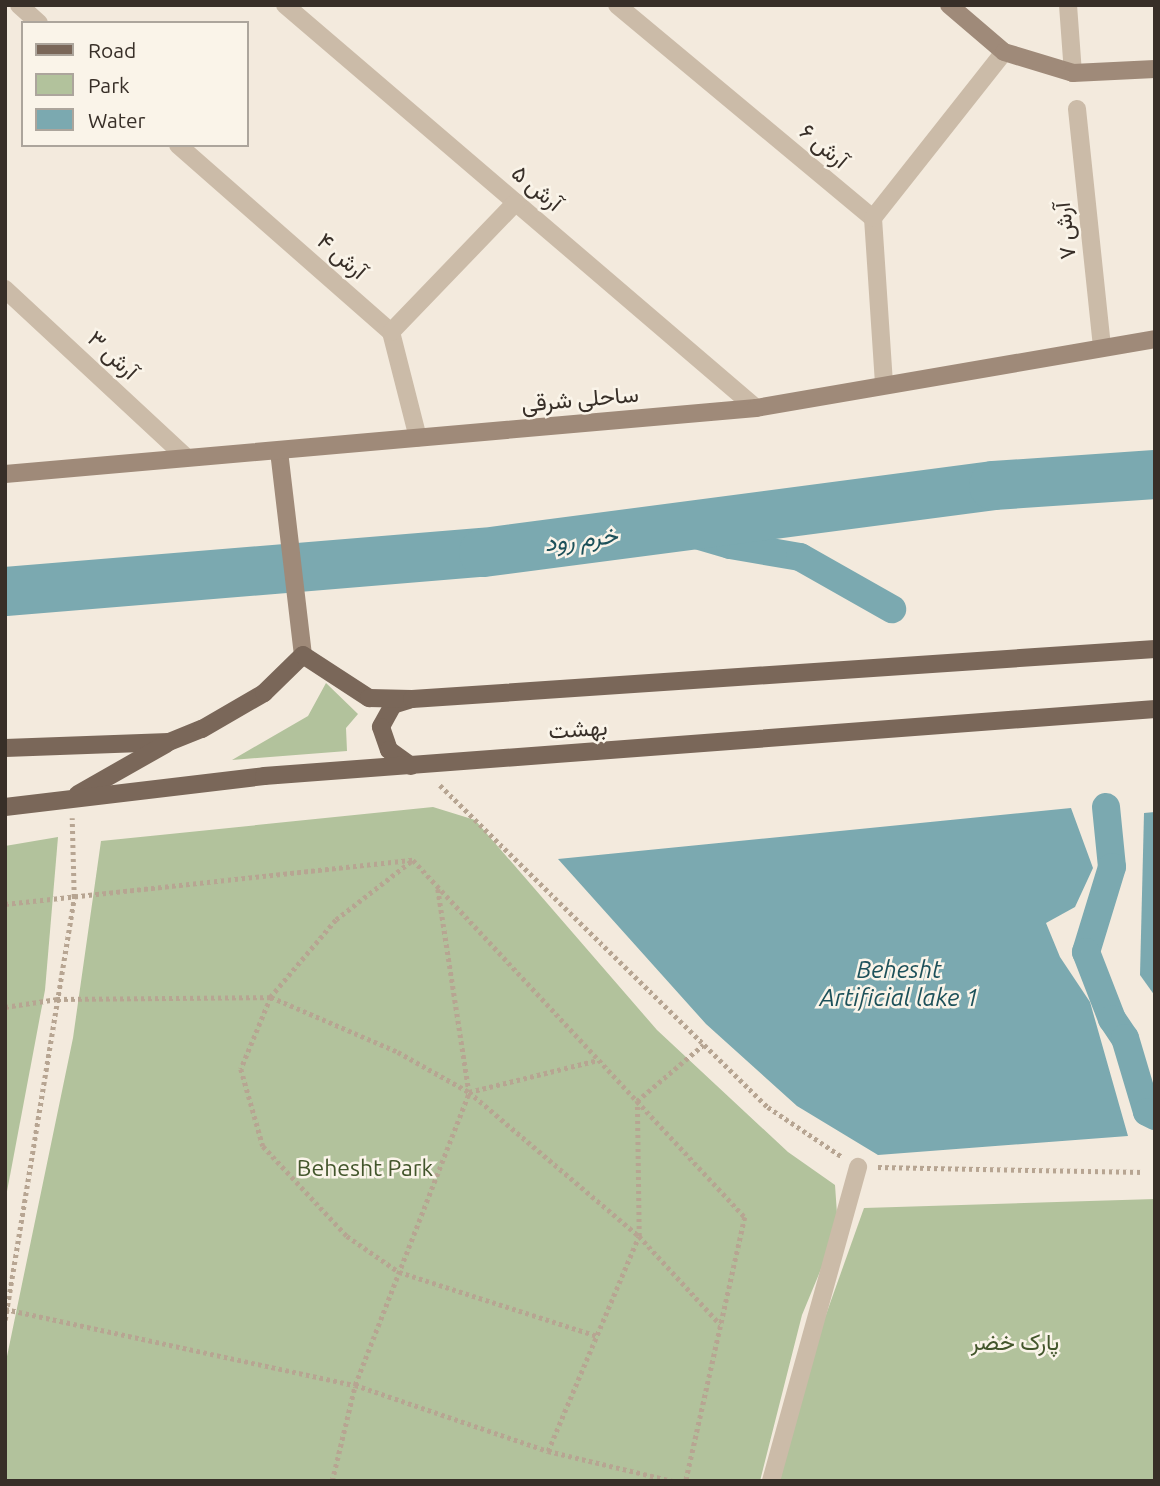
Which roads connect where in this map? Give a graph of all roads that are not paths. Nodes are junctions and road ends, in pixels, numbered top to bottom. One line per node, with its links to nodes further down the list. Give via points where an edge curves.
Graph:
1 (19, 5): 6 (street)
2 (285, 5): 12 (street, آرش ۵)
3 (617, 5): 13 (street, آرش ۶)
4 (949, 5): 7 (main road)
5 (1068, 5): 9 (street)
6 (37, 21)
7 (1004, 52): 9 (main road); 13 (street)
8 (1155, 69): 9 (main road)
9 (1073, 73)
10 (1077, 109): 17 (street, آرش ۷)
11 (180, 147): 15 (street, آرش ۴)
12 (516, 202): 15 (street); 19 (street, آرش ۵)
13 (873, 218): 18 (street)
14 (5, 289): 22 (street, آرش ۳)
15 (391, 332): 20 (street)
16 (1155, 339): 17 (main road, ساحلی شرقی)
17 (1102, 347): 18 (main road, ساحلی شرقی)
18 (884, 383): 19 (main road, ساحلی شرقی)
19 (756, 408): 20 (main road, ساحلی شرقی)
20 (418, 438): 21 (main road, ساحلی شرقی)
21 (279, 451): 22 (main road, ساحلی شرقی); 25 (main road)
22 (186, 457): 23 (main road, ساحلی شرقی)
23 (5, 474)
24 (1155, 649): 26 (main road, بهشت)
25 (303, 655): 26 (main road, بهشت, via 369,698); 28 (main road, via 264,693 202,729)
26 (412, 699): 30 (main road, via 393,705 381,727 389,750)
27 (1155, 709): 30 (main road, بهشت)
28 (169, 742): 29 (main road); 31 (main road)
29 (5, 748)
30 (415, 765): 31 (main road, بهشت)
31 (72, 797): 32 (main road, بهشت)
32 (5, 807)
33 (858, 1167): 34 (street)
34 (771, 1481)

